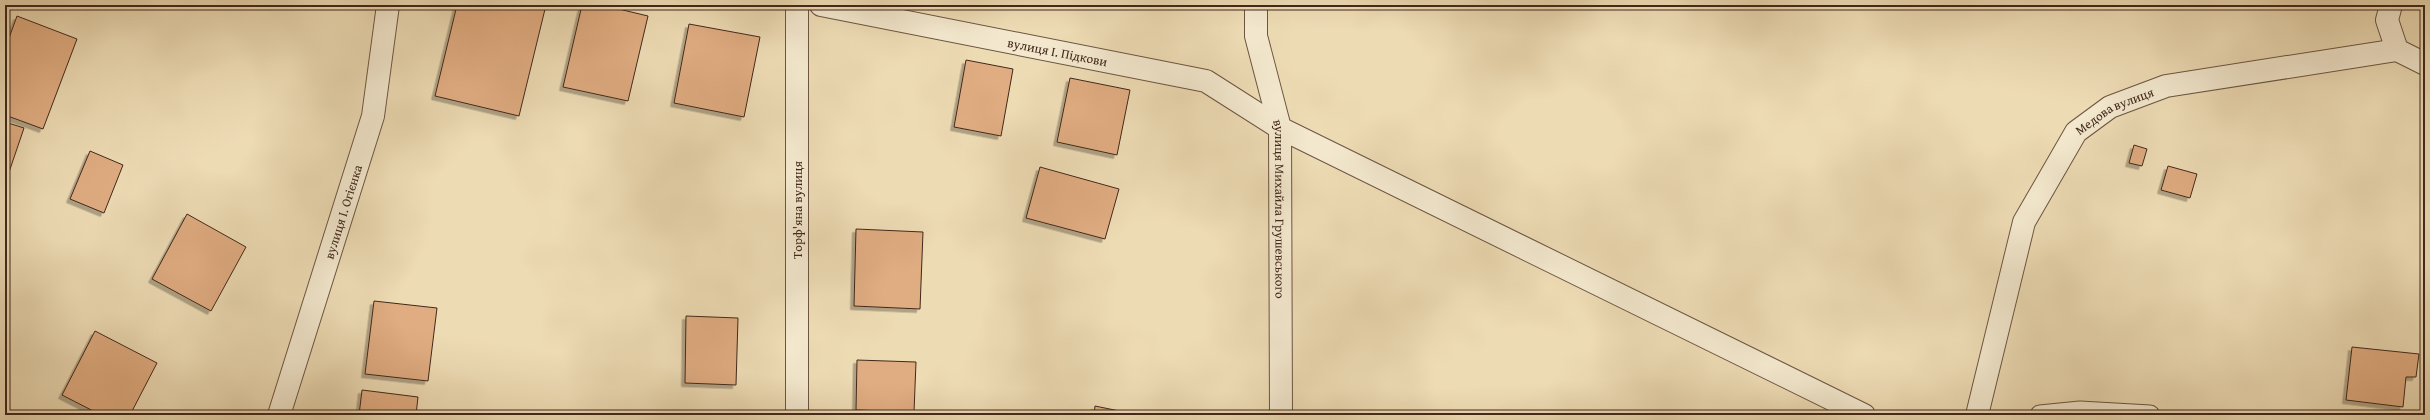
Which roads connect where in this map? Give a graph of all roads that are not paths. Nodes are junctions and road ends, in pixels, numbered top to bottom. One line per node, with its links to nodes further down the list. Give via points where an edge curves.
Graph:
1 (388, 5): 9 (street, вулиця І. Огієнка, via 373,116)
2 (797, 5): 10 (street, Торф'яна вулиця)
3 (821, 5): 8 (street, вулиця І. Підкови, via 1206,81)
4 (1256, 5): 8 (street, вулиця Михайла Грушевського, via 1256,36)
5 (2391, 5): 6 (street, via 2387,20)
6 (2397, 50): 7 (street); 13 (street, Медова вулиця, via 2166,86 2110,107 2076,132 2024,222)
7 (2425, 64)
8 (1280, 128): 11 (street, вулиця Михайла Грушевського); 12 (street, вулиця І. Підкови)
9 (279, 415)
10 (797, 415)
11 (1282, 415)
12 (1864, 415)
13 (1977, 415)
14 (2040, 415): 15 (lane, via 2080,411)
15 (2150, 415)

